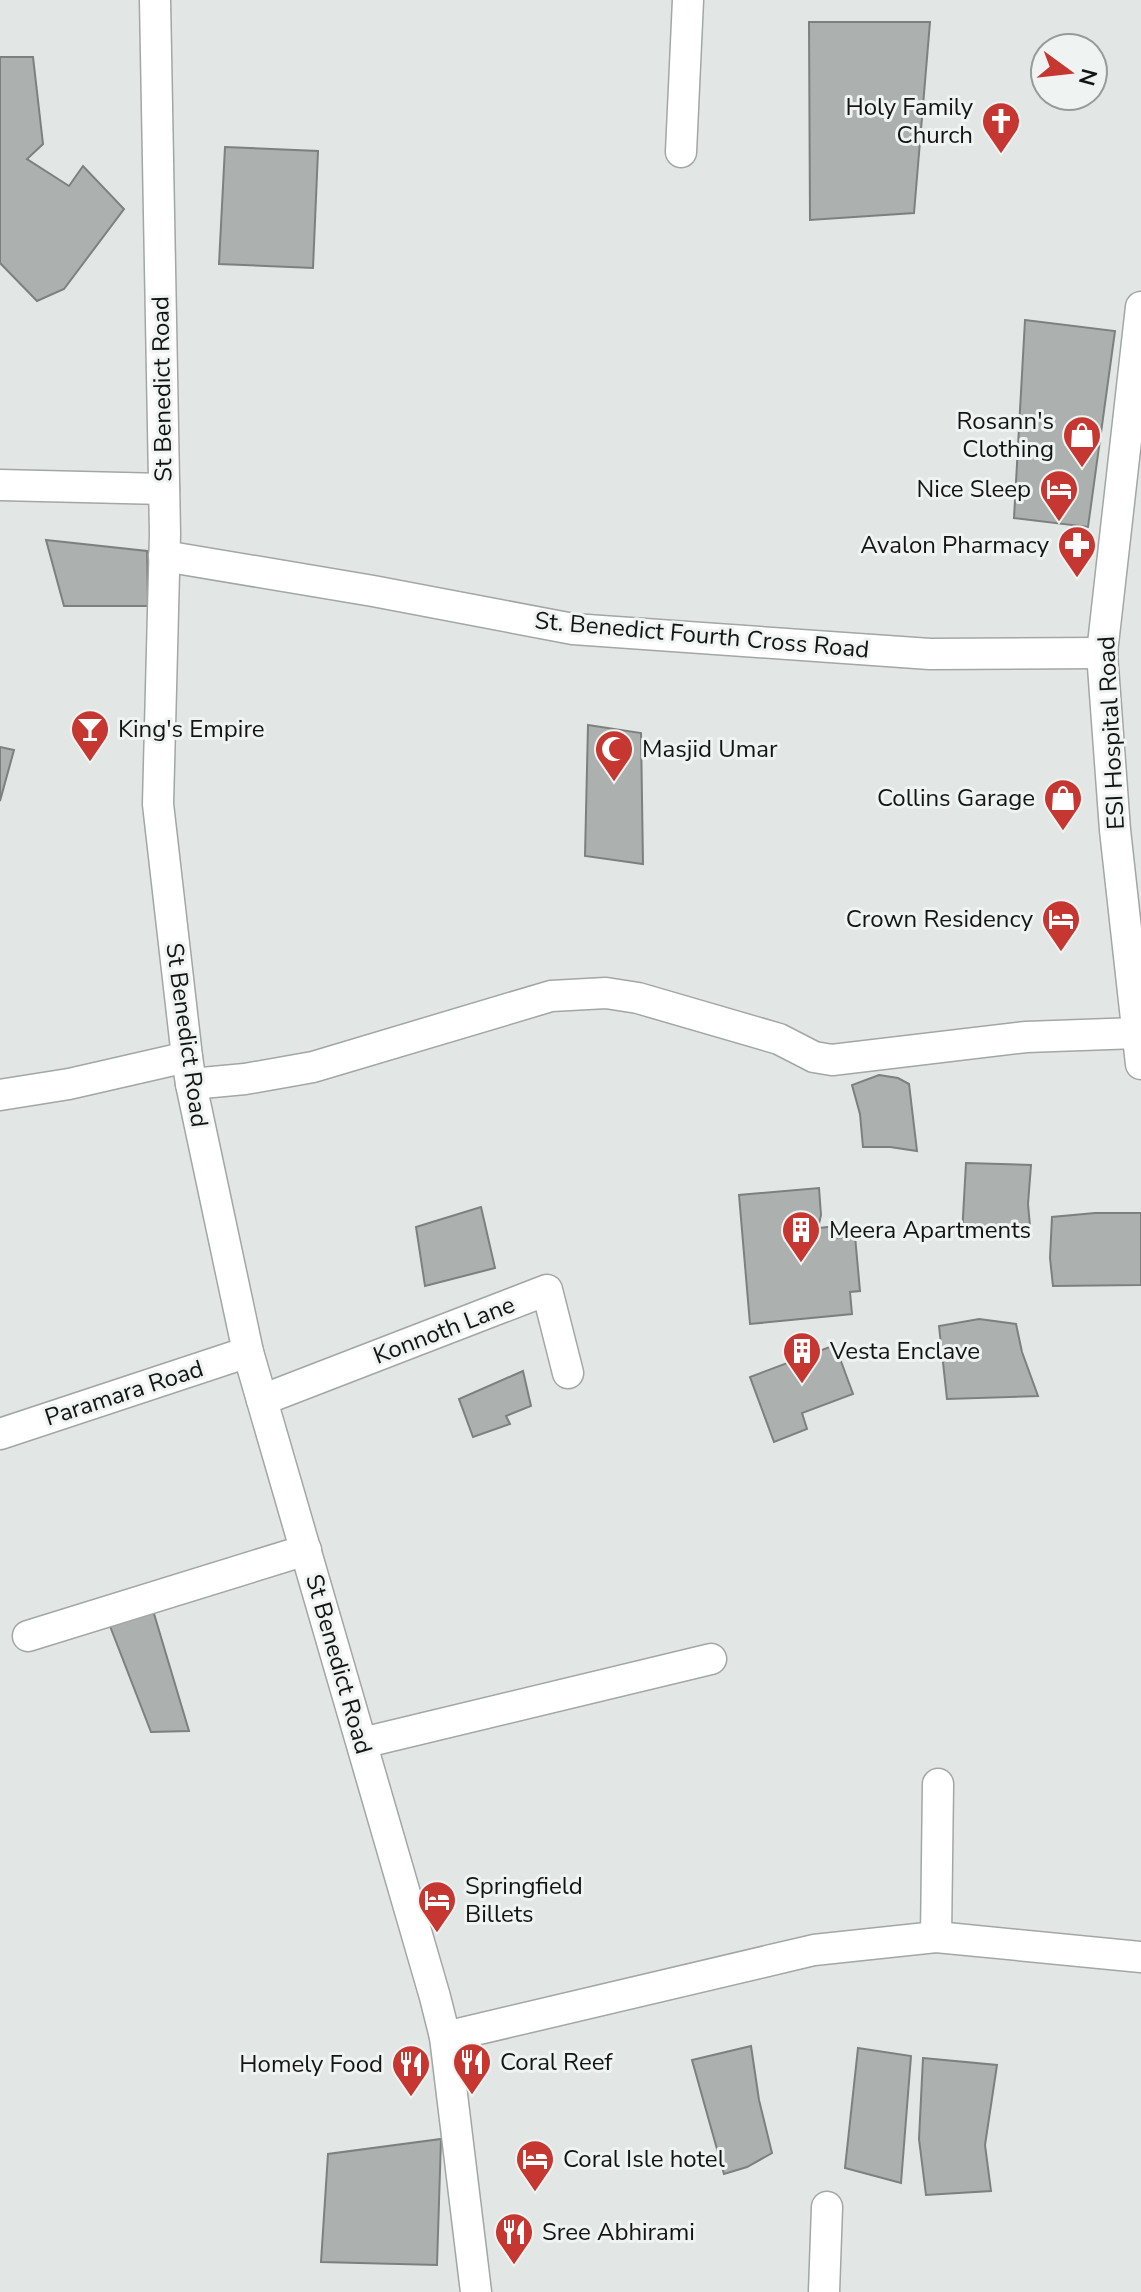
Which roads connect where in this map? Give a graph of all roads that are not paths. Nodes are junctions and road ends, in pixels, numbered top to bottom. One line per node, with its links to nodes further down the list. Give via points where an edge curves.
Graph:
1 (155, 0): 7 (street, St Benedict Road)
2 (688, 0): 3 (street)
3 (681, 152)
4 (1141, 307): 5 (street, ESI Hospital Road)
5 (1134, 422): 9 (street, ESI Hospital Road)
6 (0, 485): 7 (street)
7 (164, 489): 8 (street, St Benedict Road)
8 (164, 556): 9 (street, St. Benedict Fourth Cross Road, via 573,629 930,654); 13 (street, St Benedict Road, via 158,804)
9 (1102, 653): 10 (street, ESI Hospital Road)
10 (1128, 830): 11 (street, ESI Hospital Road)
11 (1137, 1033): 12 (street, ESI Hospital Road); 13 (street, via 1026,1037 832,1060 779,1039 606,993 551,996 313,1067 245,1079)
12 (1141, 1064)
13 (189, 1070): 14 (street); 15 (street, St Benedict Road)
14 (0, 1095)
15 (248, 1352): 17 (street, St Benedict Road); 18 (street, Paramara Road)
16 (568, 1373): 17 (street, Konnoth Lane, via 547,1290)
17 (262, 1400): 19 (street, St Benedict Road)
18 (0, 1434)
19 (306, 1550): 20 (street); 22 (street, St Benedict Road)
20 (28, 1636)
21 (711, 1659): 22 (street)
22 (362, 1743): 26 (street, St Benedict Road)
23 (938, 1784): 24 (street)
24 (936, 1937): 25 (street); 26 (street, via 814,1950)
25 (1141, 1957)
26 (445, 2037): 28 (street, St Benedict Road)
27 (827, 2207): 29 (street)
28 (476, 2292)
29 (824, 2292)

